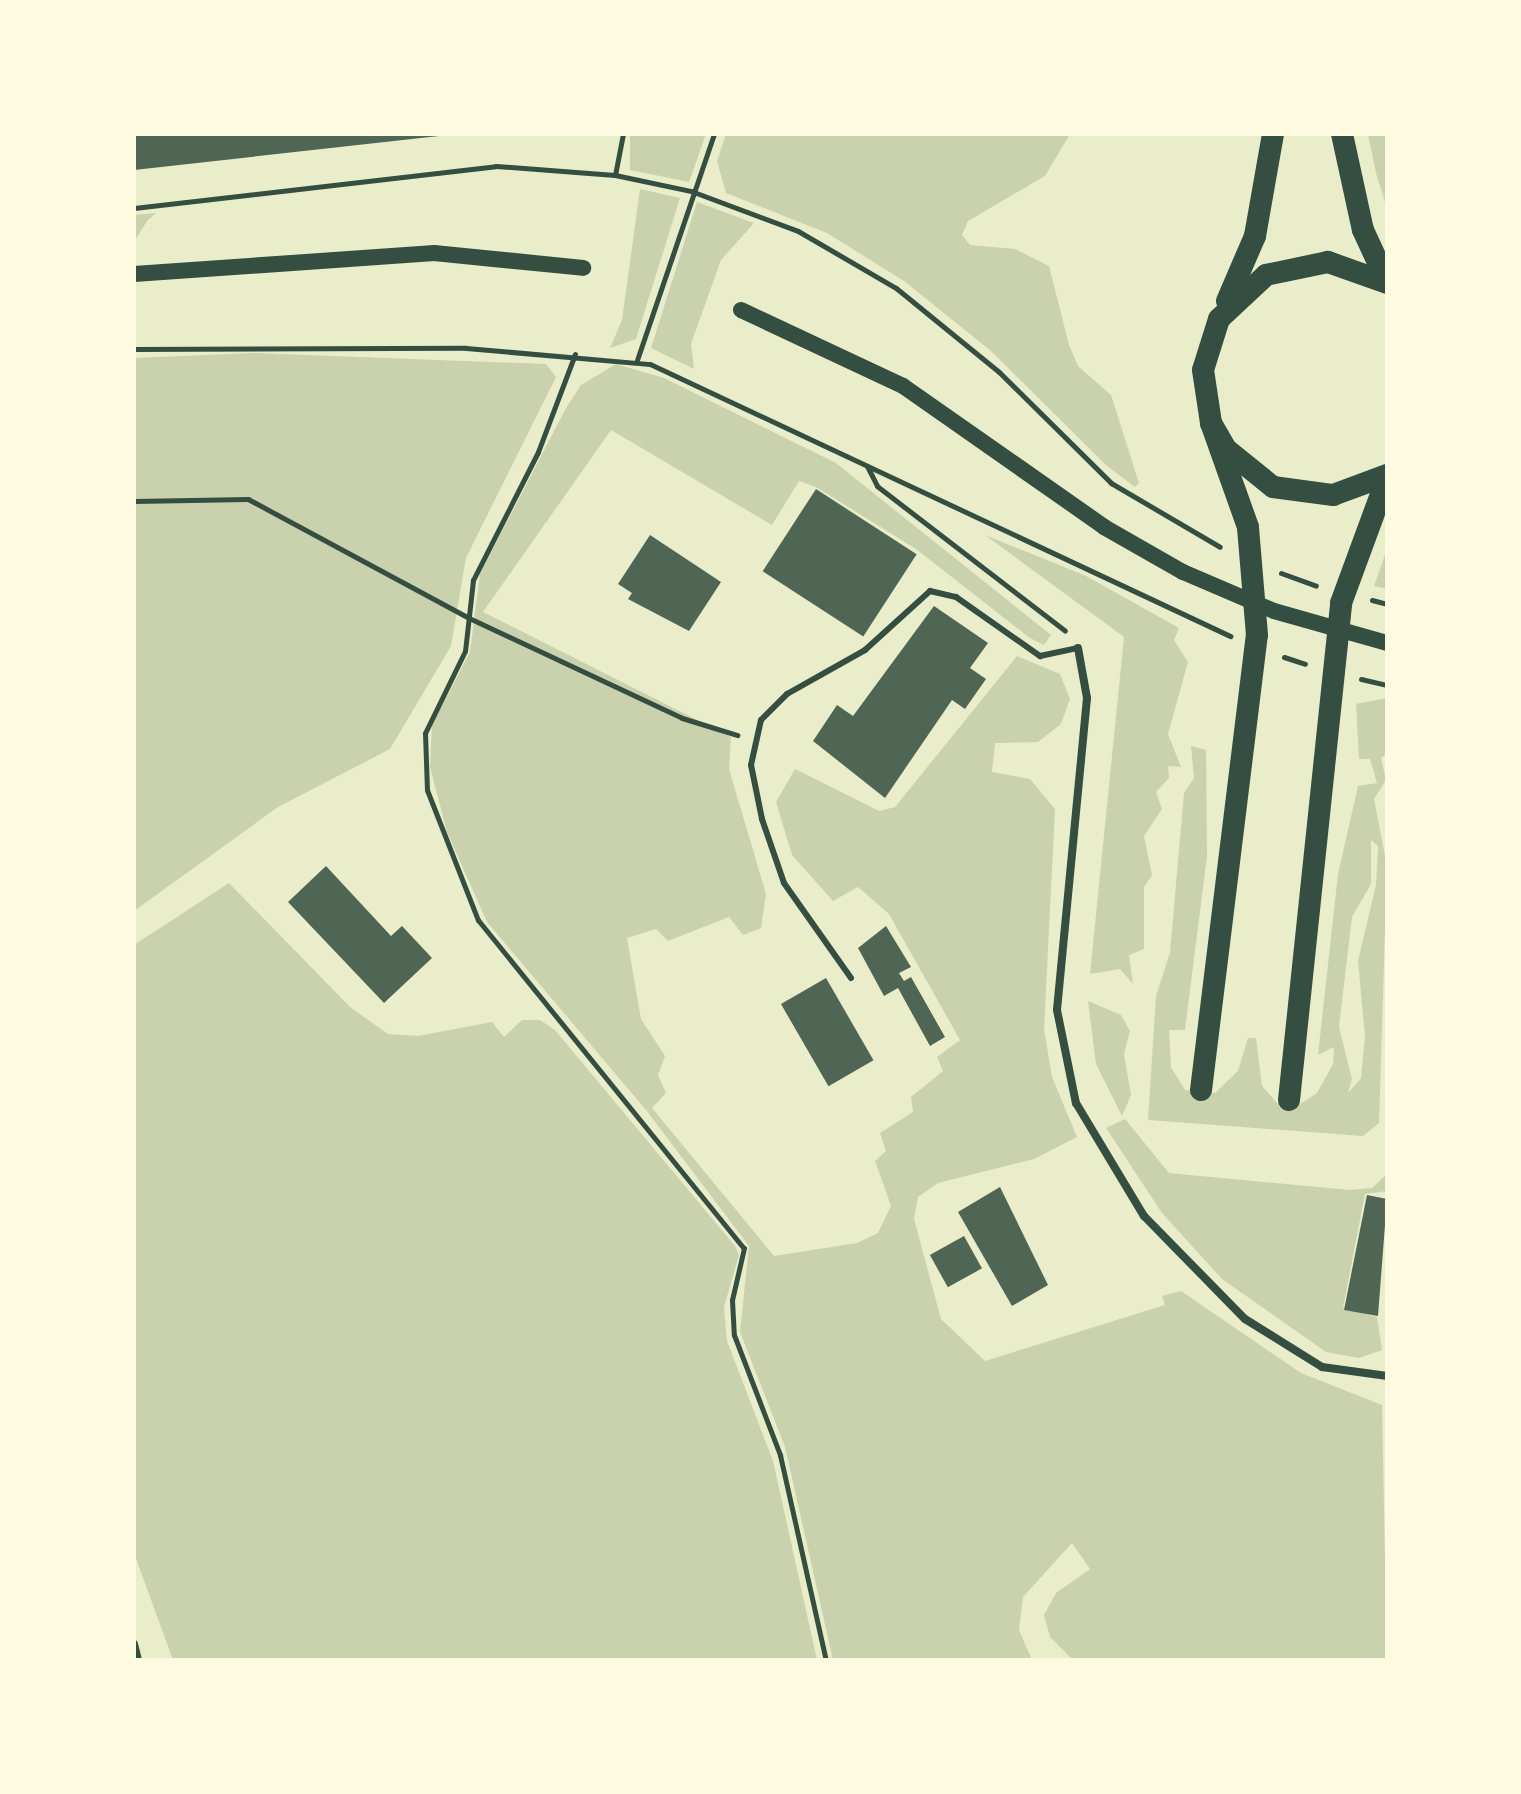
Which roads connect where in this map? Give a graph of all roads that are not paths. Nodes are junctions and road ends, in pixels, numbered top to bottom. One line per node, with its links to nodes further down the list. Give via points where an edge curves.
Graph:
1 (1273, 134): 7 (highway, via 1255,236)
2 (1342, 134): 5 (highway, via 1358,215)
3 (583, 268): 4 (main road, via 434,253)
4 (134, 274)
5 (1387, 282): 7 (highway, via 1360,269 1296,264 1240,294)
6 (741, 310): 10 (main road, via 903,386 1141,550 1261,606)
7 (1219, 319): 8 (highway, via 1203,370)
8 (1211, 423): 9 (highway, via 1226,449 1273,487 1333,495); 13 (highway, via 1248,527 1257,622)
9 (1387, 476): 14 (highway, via 1341,603)
10 (1387, 643)
11 (1078, 648): 12 (lane, via 1040,656 956,597 930,591 850,662 771,706 755,733 755,795 784,883); 15 (street, via 1087,698 1057,1010 1076,1103 1144,1216 1245,1319 1322,1367)
12 (851, 978)
13 (1201, 1090)
14 (1289, 1100)
15 (1387, 1376)
16 (134, 1644): 17 (street)
17 (138, 1660)

